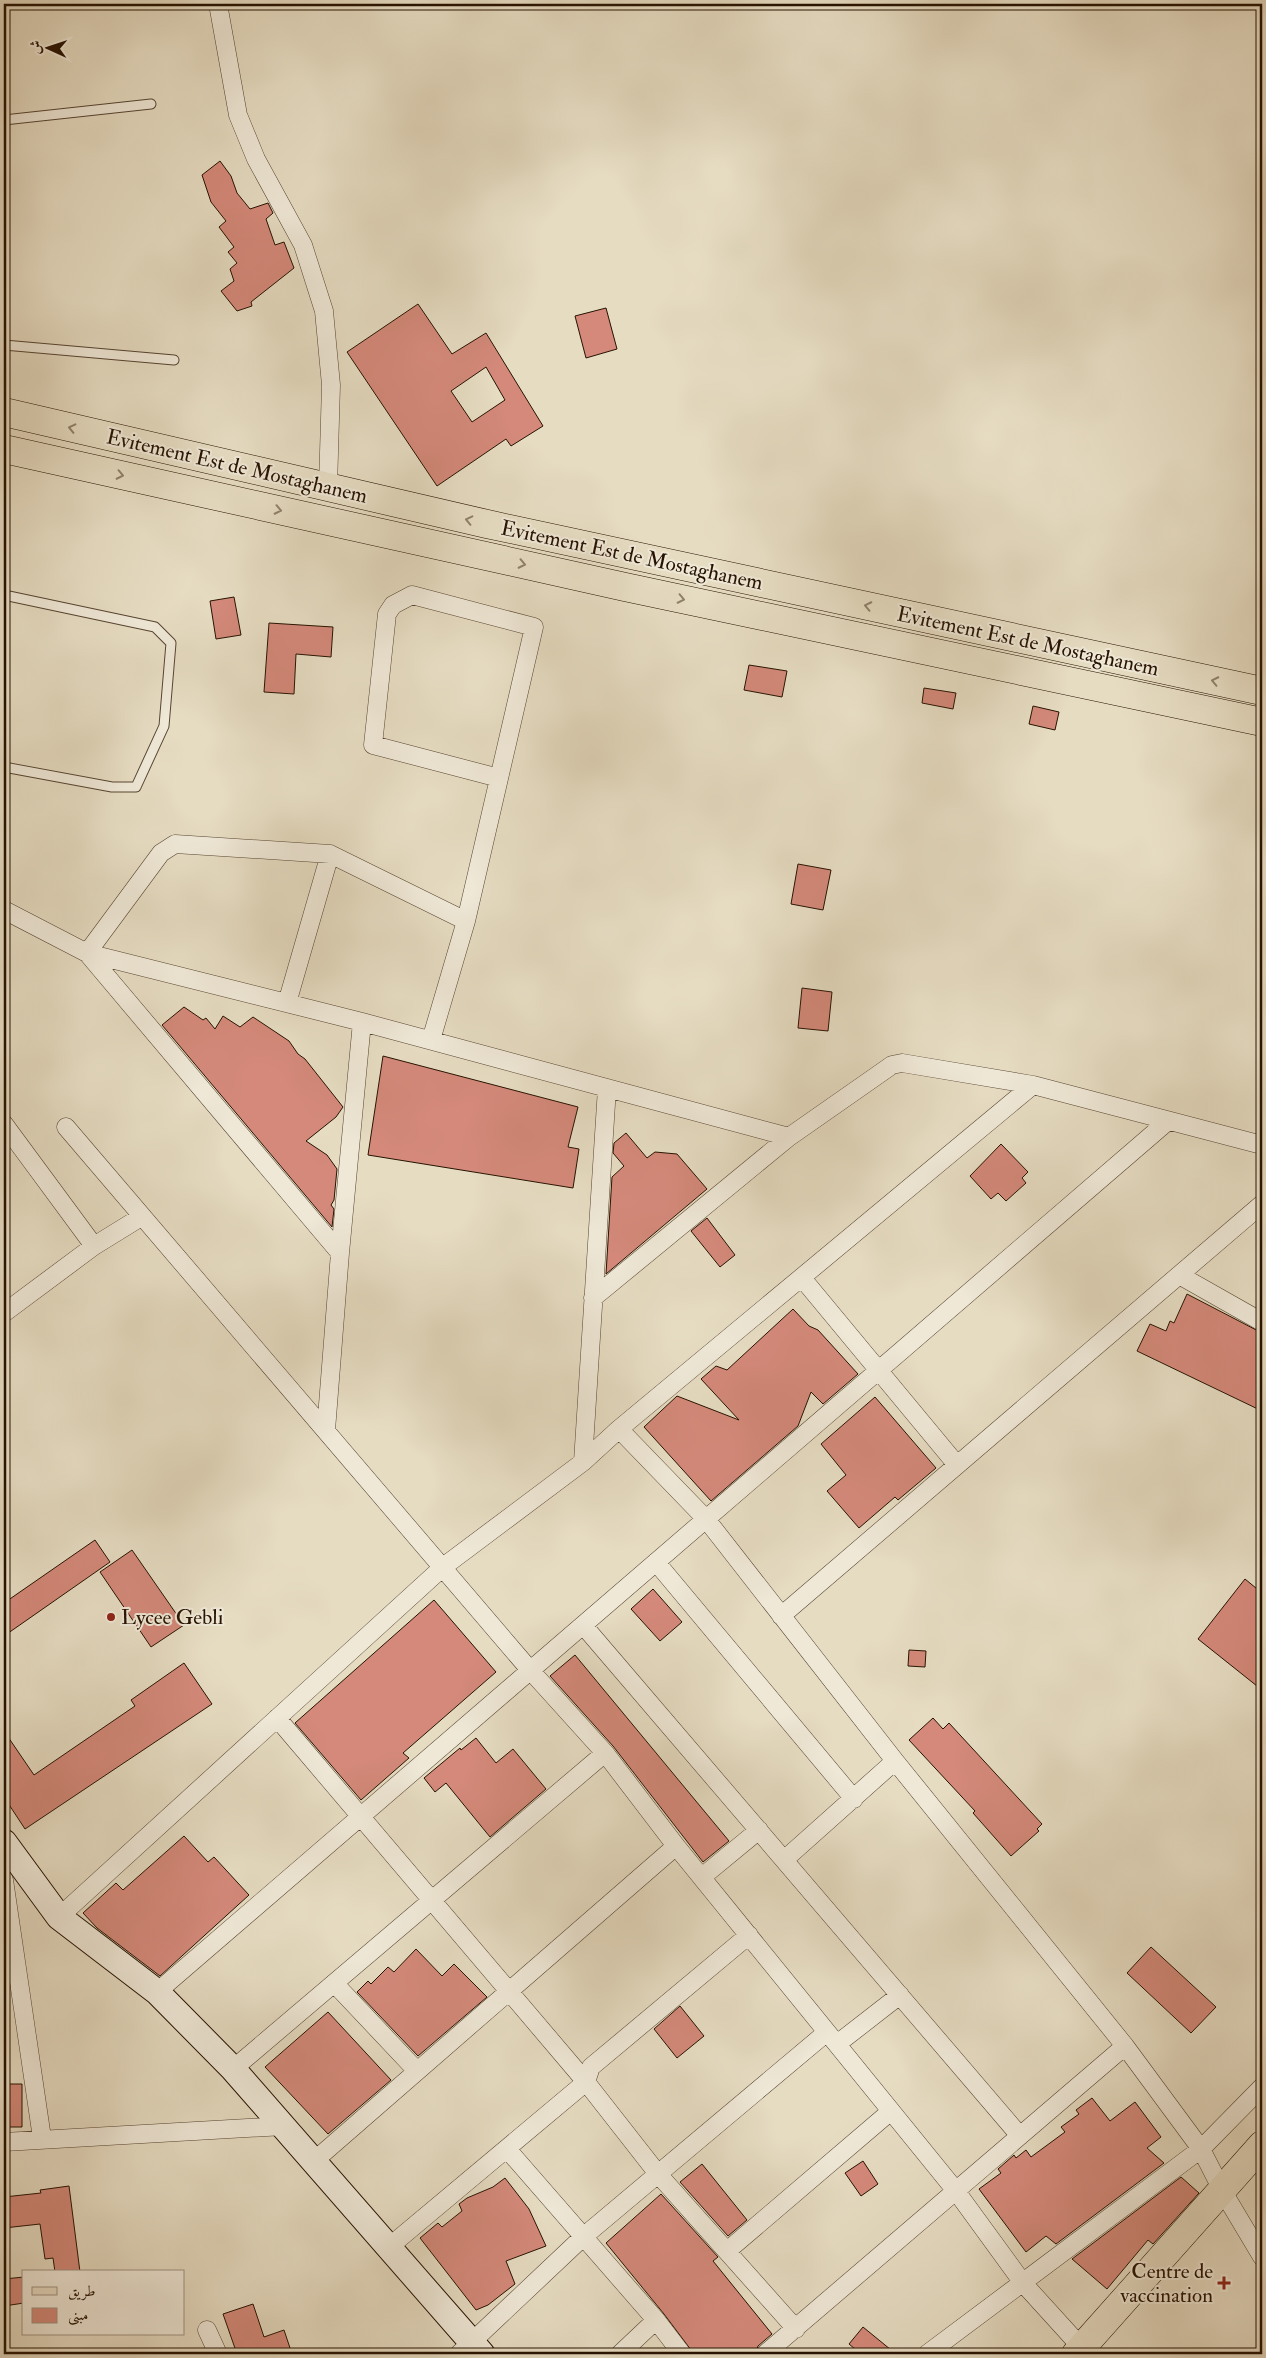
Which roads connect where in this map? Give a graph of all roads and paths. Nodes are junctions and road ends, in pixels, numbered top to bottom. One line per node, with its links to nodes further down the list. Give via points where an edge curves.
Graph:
1 (218, 4): 8 (street, via 238,115 256,160 303,245 324,311 330,385)
2 (151, 104): 3 (lane)
3 (4, 120)
4 (4, 345): 5 (lane)
5 (174, 360)
6 (4, 412): 8 (main road, Evitement Est de Mostaghanem, one-way to 6)
7 (4, 449): 11 (main road, Evitement Est de Mostaghanem, one-way to 11, via 634,589)
8 (328, 487): 10 (main road, Evitement Est de Mostaghanem, one-way to 8)
9 (4, 595): 12 (lane, via 156,627 171,644 164,726 136,787 112,787)
10 (1262, 691)
11 (1262, 722)
12 (4, 766)
13 (499, 778): 13 (street, via 373,745 384,628 393,604 412,595 534,627); 16 (street)
14 (330, 854): 16 (street); 17 (street, via 175,844 161,853); 18 (street)
15 (4, 910): 17 (street)
16 (466, 921): 20 (street)
17 (87, 954): 18 (street); 31 (street)
18 (287, 1003): 19 (street)
19 (362, 1022): 20 (street); 31 (street)
20 (431, 1040): 22 (street)
21 (1033, 1085): 23 (street); 26 (street, via 892,1064); 33 (street)
22 (606, 1088): 26 (street); 34 (street)
23 (1168, 1121): 27 (street); 37 (street)
24 (4, 1124): 30 (street)
25 (66, 1127): 29 (street)
26 (789, 1137): 34 (street)
27 (1262, 1145)
28 (1262, 1204): 32 (street)
29 (141, 1217): 30 (street); 39 (street)
30 (94, 1246): 35 (street)
31 (340, 1253): 39 (street)
32 (1179, 1275): 36 (street); 41 (street)
33 (802, 1278): 37 (street); 38 (street)
34 (593, 1298): 40 (street)
35 (4, 1313)
36 (1262, 1322)
37 (880, 1369): 41 (street); 42 (street)
38 (619, 1429): 40 (street); 42 (street)
39 (326, 1430): 44 (street)
40 (583, 1462): 44 (street)
41 (957, 1465): 45 (street)
42 (706, 1519): 43 (street); 45 (street)
43 (656, 1562): 46 (street); 51 (street)
44 (443, 1567): 47 (street); 48 (street)
45 (781, 1616): 50 (street)
46 (583, 1625): 47 (street); 53 (street)
47 (530, 1670): 49 (street); 52 (street)
48 (278, 1718): 52 (street); 60 (street)
49 (605, 1753): 55 (street); 59 (street)
50 (895, 1761): 51 (street); 67 (street)
51 (854, 1799): 56 (street)
52 (361, 1816): 59 (street); 64 (street)
53 (759, 1830): 56 (street); 57 (street)
54 (4, 1842): 60 (street)
55 (676, 1846): 57 (street); 63 (street)
56 (784, 1860): 65 (street)
57 (702, 1877): 61 (street)
58 (4, 1880): 75 (street)
59 (432, 1900): 62 (street); 63 (street)
60 (59, 1917): 64 (street)
61 (749, 1935): 66 (street); 70 (street, via 591,2067)
62 (334, 1983): 68 (street); 69 (street)
63 (510, 1991): 69 (street); 70 (street)
64 (157, 1992): 68 (street)
65 (900, 1995): 66 (street); 74 (street)
66 (832, 2038): 72 (street); 81 (street)
67 (1125, 2046): 74 (street); 78 (street)
68 (233, 2069): 73 (street)
69 (417, 2071): 80 (street)
70 (586, 2082): 79 (street); 81 (street)
71 (1262, 2086): 78 (street)
72 (891, 2111): 83 (street); 86 (street)
73 (284, 2126): 75 (street); 80 (street)
74 (1020, 2136): 83 (street)
75 (42, 2138): 76 (street)
76 (4, 2142)
77 (1262, 2145): 82 (main road)
78 (1201, 2148): 82 (street); 88 (street)
79 (507, 2149): 84 (street); 85 (street)
80 (314, 2161): 85 (street)
81 (658, 2174): 84 (street); 86 (street)
82 (1222, 2190): 87 (street); 93 (main road)
83 (956, 2191): 88 (street); 90 (street)
84 (583, 2237): 89 (street); 92 (street)
85 (389, 2247): 92 (street)
86 (727, 2251): 90 (street)
87 (1262, 2257)
88 (1023, 2283): 93 (street); 98 (street)
89 (656, 2320): 95 (street); 96 (street)
90 (796, 2329): 97 (street)
91 (207, 2330): 94 (street)
92 (471, 2350)
93 (1079, 2351)
94 (218, 2354)
95 (620, 2354)
96 (682, 2354)
97 (765, 2354)
98 (927, 2354)

